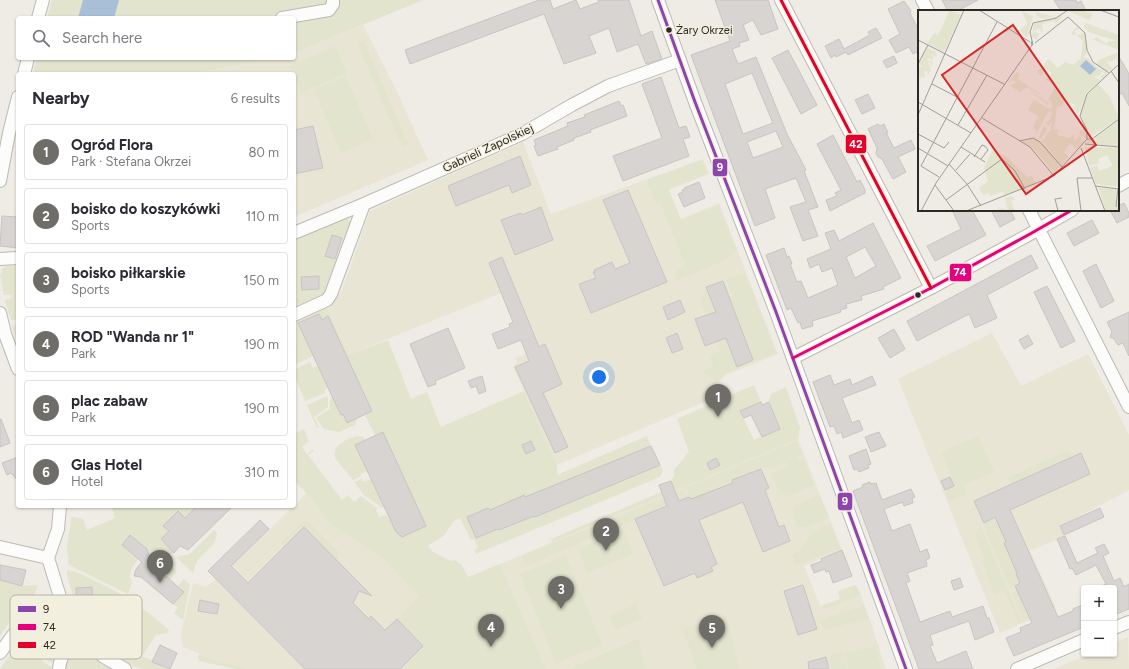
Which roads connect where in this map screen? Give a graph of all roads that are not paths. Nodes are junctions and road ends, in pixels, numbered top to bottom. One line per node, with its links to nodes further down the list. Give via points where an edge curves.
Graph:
1 (43, 0): 7 (street)
2 (333, 0): 8 (street, via 330,10)
3 (658, 0): 10 (street)
4 (781, 0): 23 (street)
5 (922, 0): 6 (street)
6 (927, 10)
7 (39, 16)
8 (294, 16)
9 (28, 60): 11 (street)
10 (680, 60): 16 (street, Gabrieli Zapolskiej, via 608,86 522,134); 27 (street)
11 (24, 72)
12 (16, 105): 14 (street)
13 (1129, 180): 15 (street)
14 (0, 182)
15 (1119, 185)
16 (364, 204): 20 (street, Gabrieli Zapolskiej); 25 (street, via 331,294 327,300)
17 (1029, 211): 19 (street)
18 (1070, 211): 19 (street)
19 (1038, 229): 23 (street); 28 (street)
20 (296, 232)
21 (16, 258): 22 (street)
22 (0, 259)
23 (931, 288): 27 (street)
24 (0, 313): 26 (street)
25 (296, 314)
26 (15, 354)
27 (793, 358): 42 (street)
28 (1129, 407)
29 (60, 508): 31 (street, via 58,529)
30 (0, 547): 31 (street)
31 (48, 558): 32 (street)
32 (59, 595)
33 (1129, 622): 34 (street)
34 (1117, 627)
35 (10, 639): 37 (street)
36 (1081, 641): 43 (street)
37 (0, 652)
38 (60, 659): 40 (street)
39 (108, 659): 41 (street)
40 (59, 669)
41 (125, 669)
42 (906, 669)
43 (1017, 669)

